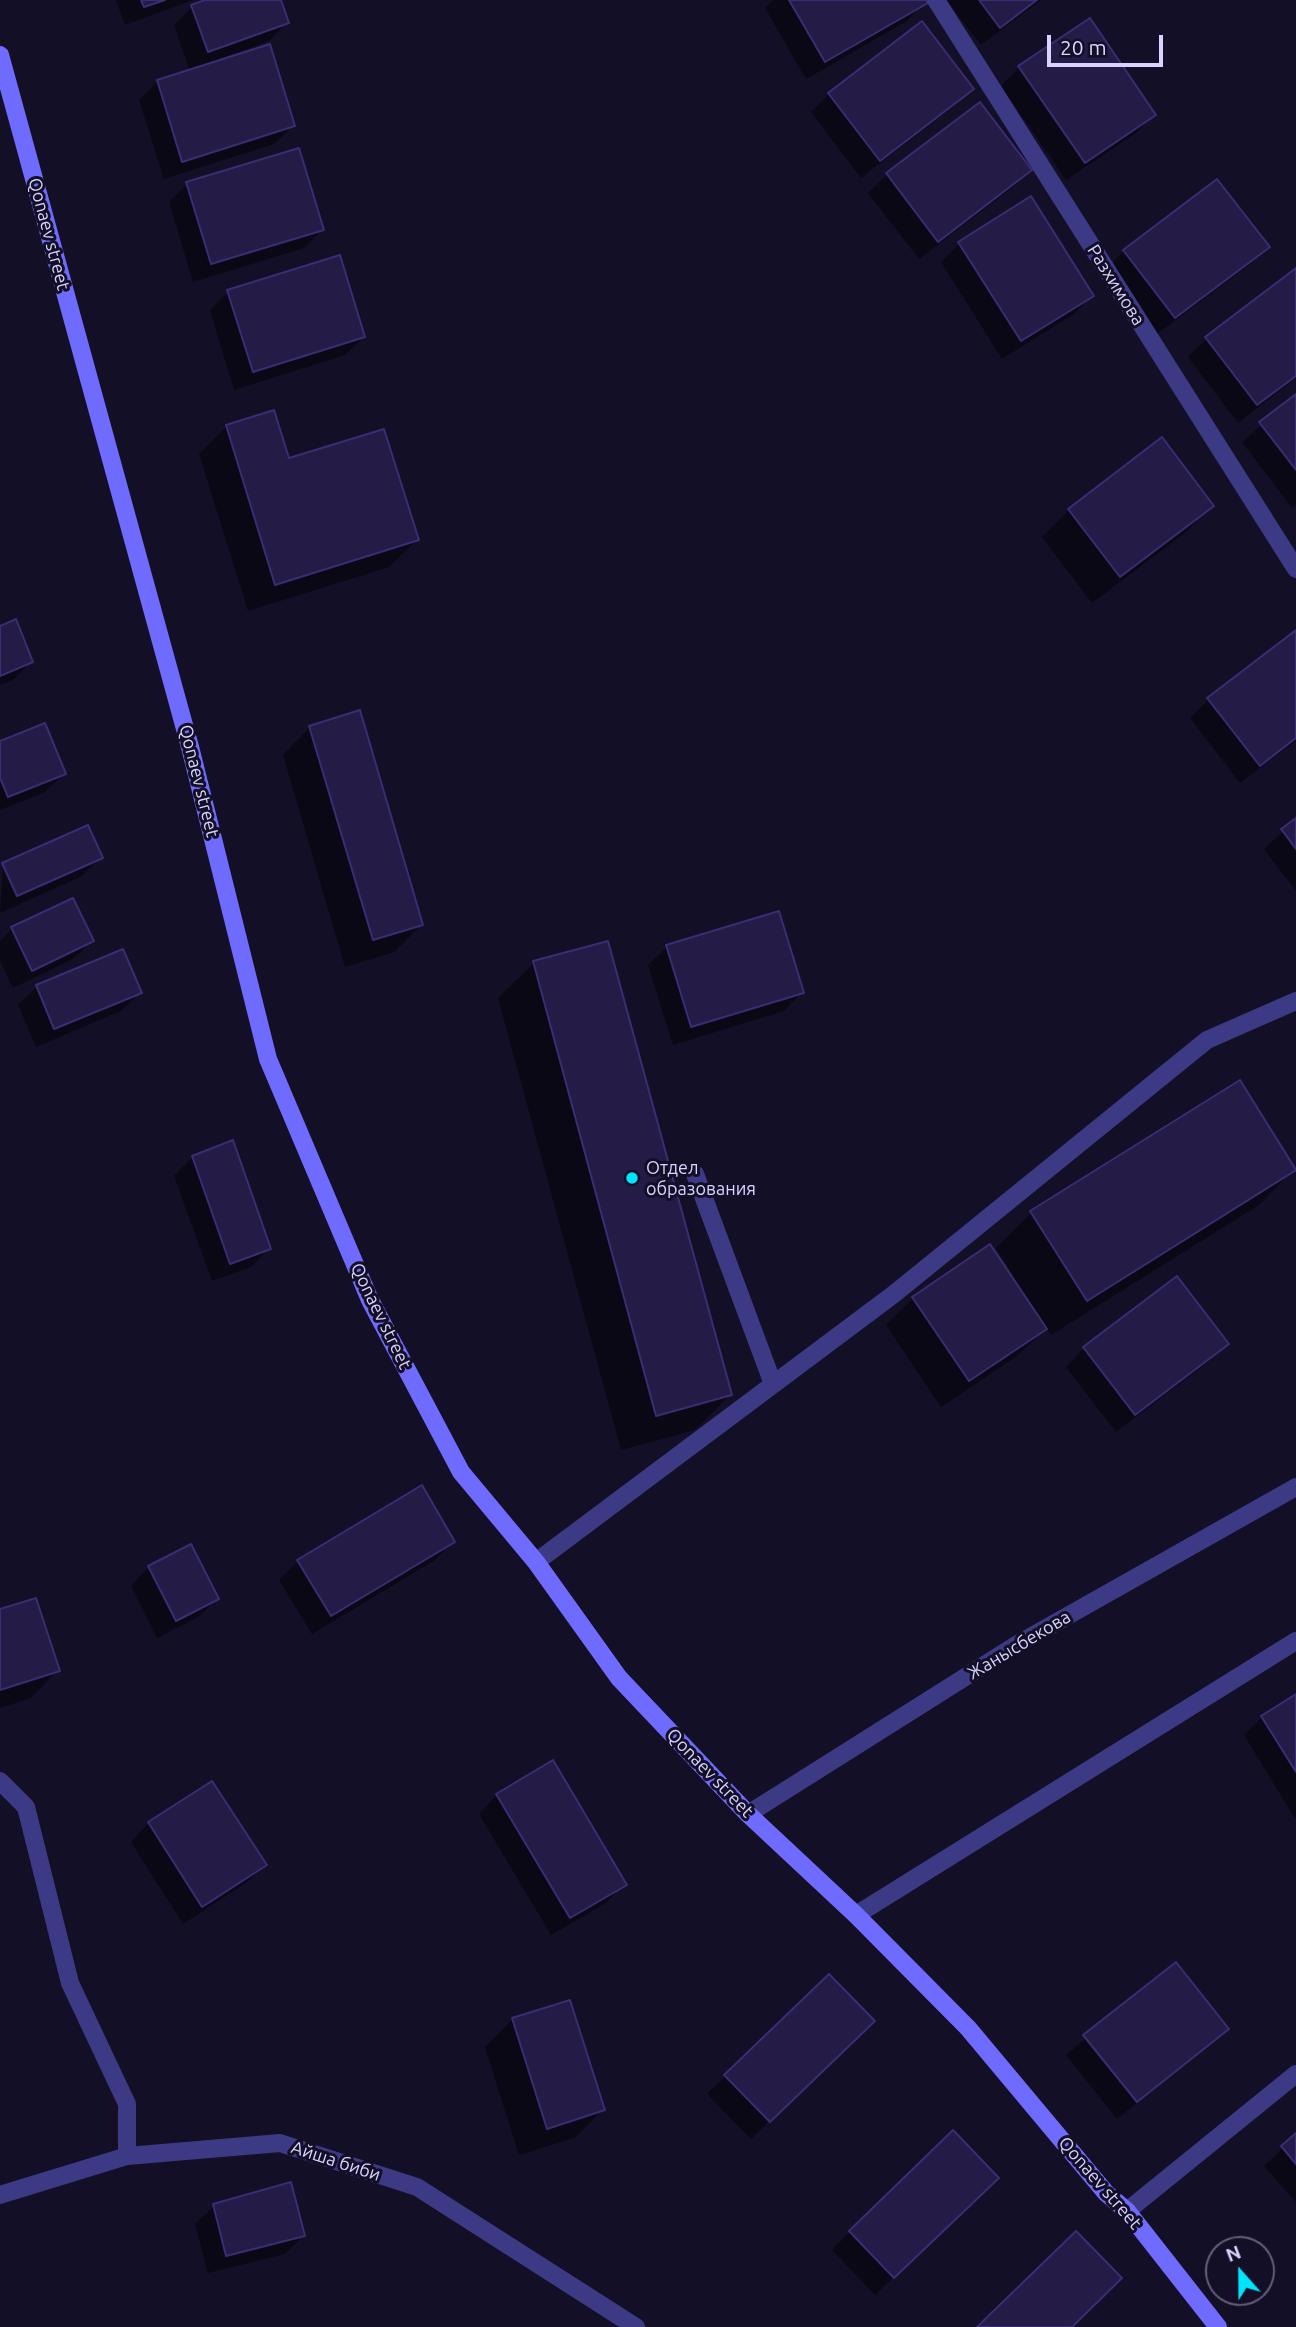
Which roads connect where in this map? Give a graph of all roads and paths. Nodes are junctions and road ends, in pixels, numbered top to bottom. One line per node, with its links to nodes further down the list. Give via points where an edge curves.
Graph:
1 (936, 0): 3 (street, Разхимова)
2 (0, 55): 8 (main road, Qonaev street, via 190,747 268,1059 370,1300 461,1472)
3 (1296, 569)
4 (1296, 1001): 6 (street, via 1207,1041 894,1294)
5 (695, 1174): 6 (street)
6 (773, 1384): 8 (street)
7 (1296, 1487): 11 (street, Жанысбекова, via 1016,1645)
8 (536, 1562): 11 (main road, Qonaev street, via 619,1678)
9 (1296, 1641): 12 (street)
10 (0, 1781): 14 (street, via 26,1807 70,1983 127,2104)
11 (748, 1814): 12 (main road, Qonaev street)
12 (856, 1915): 16 (main road, Qonaev street, via 968,2028 1106,2193)
13 (1296, 2074): 16 (street)
14 (127, 2156): 15 (street, Айша биби); 17 (street, Айша биби, via 280,2143 417,2187)
15 (0, 2195)
16 (1127, 2211): 18 (main road, Qonaev street)
17 (636, 2327)
18 (1217, 2327)

